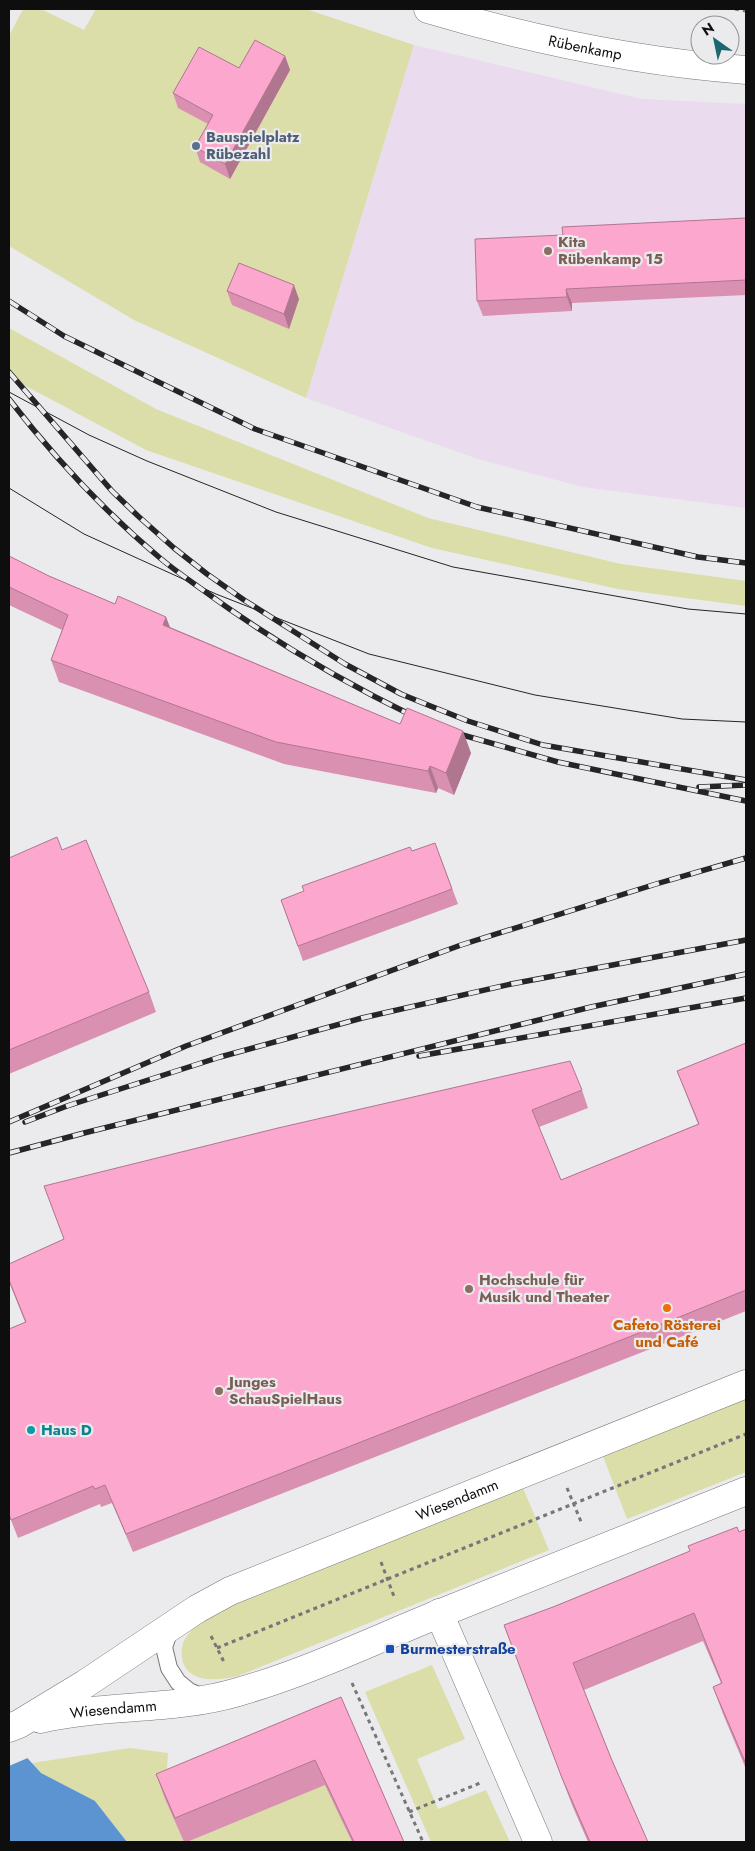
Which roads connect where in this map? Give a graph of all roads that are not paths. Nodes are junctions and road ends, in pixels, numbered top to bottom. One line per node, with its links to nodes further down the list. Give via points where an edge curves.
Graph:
1 (428, 9): 2 (street, Rübenkamp, via 576,47)
2 (746, 70)
3 (746, 1384): 6 (street, Wiesendamm, via 230,1591)
4 (746, 1492): 5 (street, Wiesendamm)
5 (439, 1613): 7 (street, Wiesendamm, via 259,1685); 9 (street)
6 (172, 1625): 7 (lane, via 164,1647 169,1668 189,1691); 8 (street, Wiesendamm, via 85,1684)
7 (208, 1699): 8 (street, Wiesendamm, via 68,1712)
8 (14, 1726)
9 (538, 1842)

